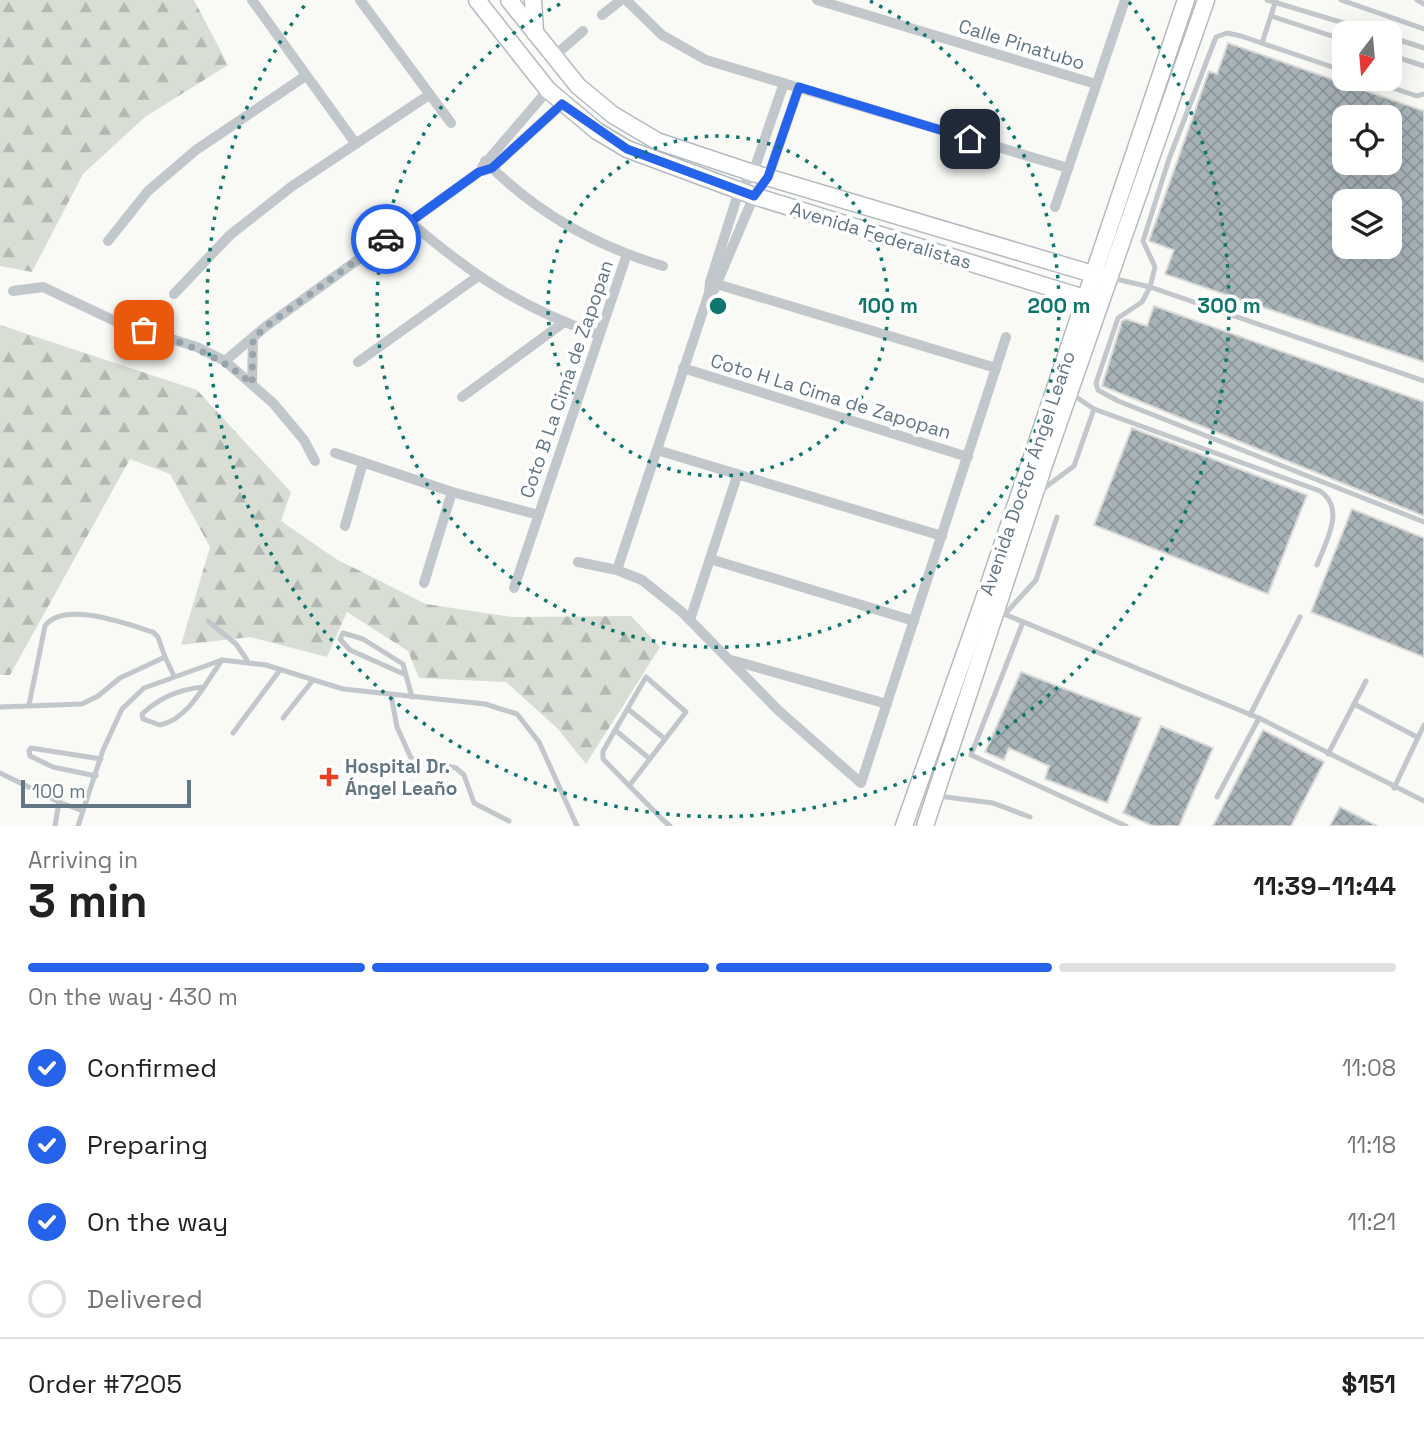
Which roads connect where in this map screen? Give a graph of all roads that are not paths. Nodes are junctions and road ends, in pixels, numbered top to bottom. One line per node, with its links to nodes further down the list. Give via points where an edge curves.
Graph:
1 (252, 0): 30 (street)
2 (360, 0): 37 (street)
3 (477, 0): 34 (street, Avenida Federalistas)
4 (509, 0): 21 (street, Avenida Federalistas)
5 (533, 0): 21 (street)
6 (624, 0): 16 (street); 31 (street, via 662,34 694,54)
7 (817, 0): 32 (street, Calle Pinatubo)
8 (1125, 0): 32 (street)
9 (1186, 0): 41 (street, Avenida Doctor Ángel Leaño)
10 (1206, 0): 44 (street, Avenida Doctor Ángel Leaño)
11 (1267, 0): 14 (lane)
12 (1341, 0): 19 (lane)
13 (1417, 0): 15 (lane)
14 (1275, 1): 17 (lane); 18 (lane)
15 (1424, 4)
16 (602, 15)
17 (1271, 16): 22 (lane); 24 (lane)
18 (1339, 21)
19 (1424, 29)
20 (583, 31): 26 (street)
21 (536, 36): 26 (street, Avenida Federalistas)
22 (1332, 36)
23 (1402, 41): 25 (lane)
24 (1262, 43): 29 (lane); 57 (lane, via 1227,33 1216,37 1209,48 1143,241 1155,267)
25 (1424, 48)
26 (553, 57): 47 (street, Avenida Federalistas, via 584,91 637,130 675,148)
27 (1402, 59): 28 (lane)
28 (1424, 66)
29 (1332, 67)
30 (304, 77): 43 (street); 51 (street, via 186,158 148,191)
31 (784, 83): 33 (street); 40 (street)
32 (1097, 85): 46 (street)
33 (799, 87): 42 (street); 46 (street)
34 (548, 90): 38 (street, Avenida Federalistas); 45 (street)
35 (1401, 91): 36 (lane)
36 (1424, 94)
37 (429, 95): 39 (street); 43 (street)
38 (562, 104): 45 (street); 48 (street, Avenida Federalistas, via 627,149)
39 (451, 123)
40 (767, 136): 42 (street); 47 (street)
41 (1139, 140): 44 (street); 55 (street, Avenida Doctor Ángel Leaño)
42 (782, 141): 47 (street)
43 (356, 144): 59 (street, via 230,234)
44 (1155, 145): 55 (street, Avenida Doctor Ángel Leaño)
45 (489, 165): 50 (street); 52 (street, Coto B La Cima de Zapopan, via 555,218)
46 (1068, 168): 49 (street)
47 (761, 175): 48 (street); 48 (street); 55 (street, Avenida Federalistas)
48 (747, 193): 56 (street, Coto H La Cima de Zapopan); 60 (street, Avenida Federalistas)
49 (1055, 207)
50 (410, 222): 54 (street); 64 (street)
51 (108, 241)
52 (627, 254): 53 (street, Coto B La Cima de Zapopan); 62 (street, Coto B La Cima de Zapopan)
53 (663, 266)
54 (477, 277): 61 (street); 66 (street)
55 (1101, 277): 57 (lane); 60 (street, Avenida Doctor Ángel Leaño)
56 (713, 287): 67 (street, Coto H La Cima de Zapopan); 68 (street)
57 (1150, 287): 69 (lane); 84 (lane, via 1142,302 1118,318 1096,383 1098,390)
58 (13, 291): 65 (street, via 43,286 92,311)
59 (174, 295)
60 (1093, 301): 71 (street, Avenida Doctor Ángel Leaño); 93 (street, Avenida Doctor Ángel Leaño)
61 (563, 323): 62 (street); 72 (street)
62 (599, 335): 82 (street, Coto B La Cima de Zapopan)
63 (1006, 337): 68 (street, Coto H La Cima de Zapopan)
64 (253, 339): 65 (street); 70 (street)
65 (225, 361): 70 (street)
66 (358, 362)
67 (683, 368): 74 (street, Coto H La Cima de Zapopan); 76 (street, Coto H La Cima de Zapopan)
68 (996, 368): 76 (street, Coto H La Cima de Zapopan)
69 (1424, 382)
70 (252, 384): 77 (street, via 274,402)
71 (1070, 392): 73 (lane); 81 (street, Avenida Doctor Ángel Leaño)
72 (462, 397)
73 (1094, 409): 81 (lane, via 1074,466); 89 (lane, via 1307,486 1331,499 1335,510)
74 (657, 450): 79 (street); 90 (street, Coto H La Cima de Zapopan)
75 (335, 453): 78 (street, Coto B La Cima de Zapopan)
76 (968, 457): 86 (street, Coto H La Cima de Zapopan)
77 (315, 461)
78 (363, 462): 80 (street, Coto B La Cima de Zapopan); 85 (street)
79 (737, 476): 86 (street); 87 (street)
80 (452, 492): 82 (street, Coto B La Cima de Zapopan); 91 (street)
81 (1034, 496): 93 (street, Avenida Doctor Ángel Leaño)
82 (539, 515): 92 (street, Coto B La Cima de Zapopan)
83 (1057, 517): 93 (lane, via 1036,580)
84 (1424, 522)
85 (345, 526)
86 (942, 536): 97 (street, Coto H La Cima de Zapopan)
87 (710, 559): 95 (street); 97 (street)
88 (578, 562): 90 (street, Coto H La Cima de Zapopan)
89 (1317, 565)
90 (617, 570): 95 (street, Coto H La Cima de Zapopan, via 642,580)
91 (424, 583)
92 (514, 588)
93 (994, 610): 98 (lane); 131 (street, Avenida Doctor Ángel Leaño); 143 (street, Avenida Doctor Ángel Leaño)
94 (1300, 617): 116 (lane)
95 (690, 620): 102 (street, Coto H La Cima de Zapopan)
96 (208, 621): 101 (lane, via 236,644)
97 (914, 621): 111 (street, Coto H La Cima de Zapopan)
98 (1023, 622): 116 (lane); 145 (lane, via 971,755)
99 (165, 657): 105 (lane); 113 (lane, via 120,678 82,704); 113 (lane, via 152,632 108,619 51,617 45,626)
100 (222, 660): 101 (lane); 105 (lane); 108 (lane)
101 (247, 660): 103 (lane)
102 (729, 660): 111 (street); 111 (street, Coto H La Cima de Zapopan, via 861,783)
103 (280, 670): 106 (lane); 121 (lane)
104 (406, 675): 104 (lane, via 349,650 340,639 343,633 363,639 403,664); 110 (lane)
105 (174, 676): 125 (lane, via 144,688 122,709)
106 (313, 680): 109 (lane); 117 (lane)
107 (1366, 681): 112 (lane)
108 (203, 687): 108 (lane, via 170,723 152,724 143,719 142,714 153,704 184,689)
109 (391, 695): 110 (lane); 137 (lane, via 397,727 411,758 456,768 464,775 474,803)
110 (412, 697): 141 (lane, via 485,704 517,714 540,742)
111 (887, 704)
112 (1354, 704): 122 (lane); 124 (lane)
113 (29, 705): 114 (lane)
114 (0, 707)
115 (628, 709): 120 (lane); 123 (lane); 123 (lane, via 646,677 686,712)
116 (1250, 715): 118 (lane)
117 (283, 718)
118 (1259, 718): 124 (lane); 132 (lane)
119 (1424, 724): 122 (lane)
120 (615, 730): 126 (lane); 129 (lane, via 603,759)
121 (233, 733)
122 (1418, 737): 130 (lane)
123 (665, 739): 126 (lane)
124 (1328, 754): 130 (lane)
125 (101, 759): 128 (lane); 128 (lane, via 29,751 30,756 54,767)
126 (650, 759): 129 (lane)
127 (0, 773): 134 (lane)
128 (96, 776): 135 (lane)
129 (629, 786): 138 (lane)
130 (1394, 788): 133 (lane)
131 (935, 795): 136 (lane, via 993,803); 144 (street, Avenida Doctor Ángel Leaño)
132 (1217, 797)
133 (1424, 801)
134 (59, 802): 135 (lane); 139 (lane)
135 (83, 811): 140 (lane)
136 (1030, 817)
137 (509, 821)
138 (663, 824): 142 (lane)
139 (55, 826)
140 (78, 826)
141 (577, 826)
142 (670, 826)
143 (904, 826)
144 (925, 826)
145 (1126, 826)

